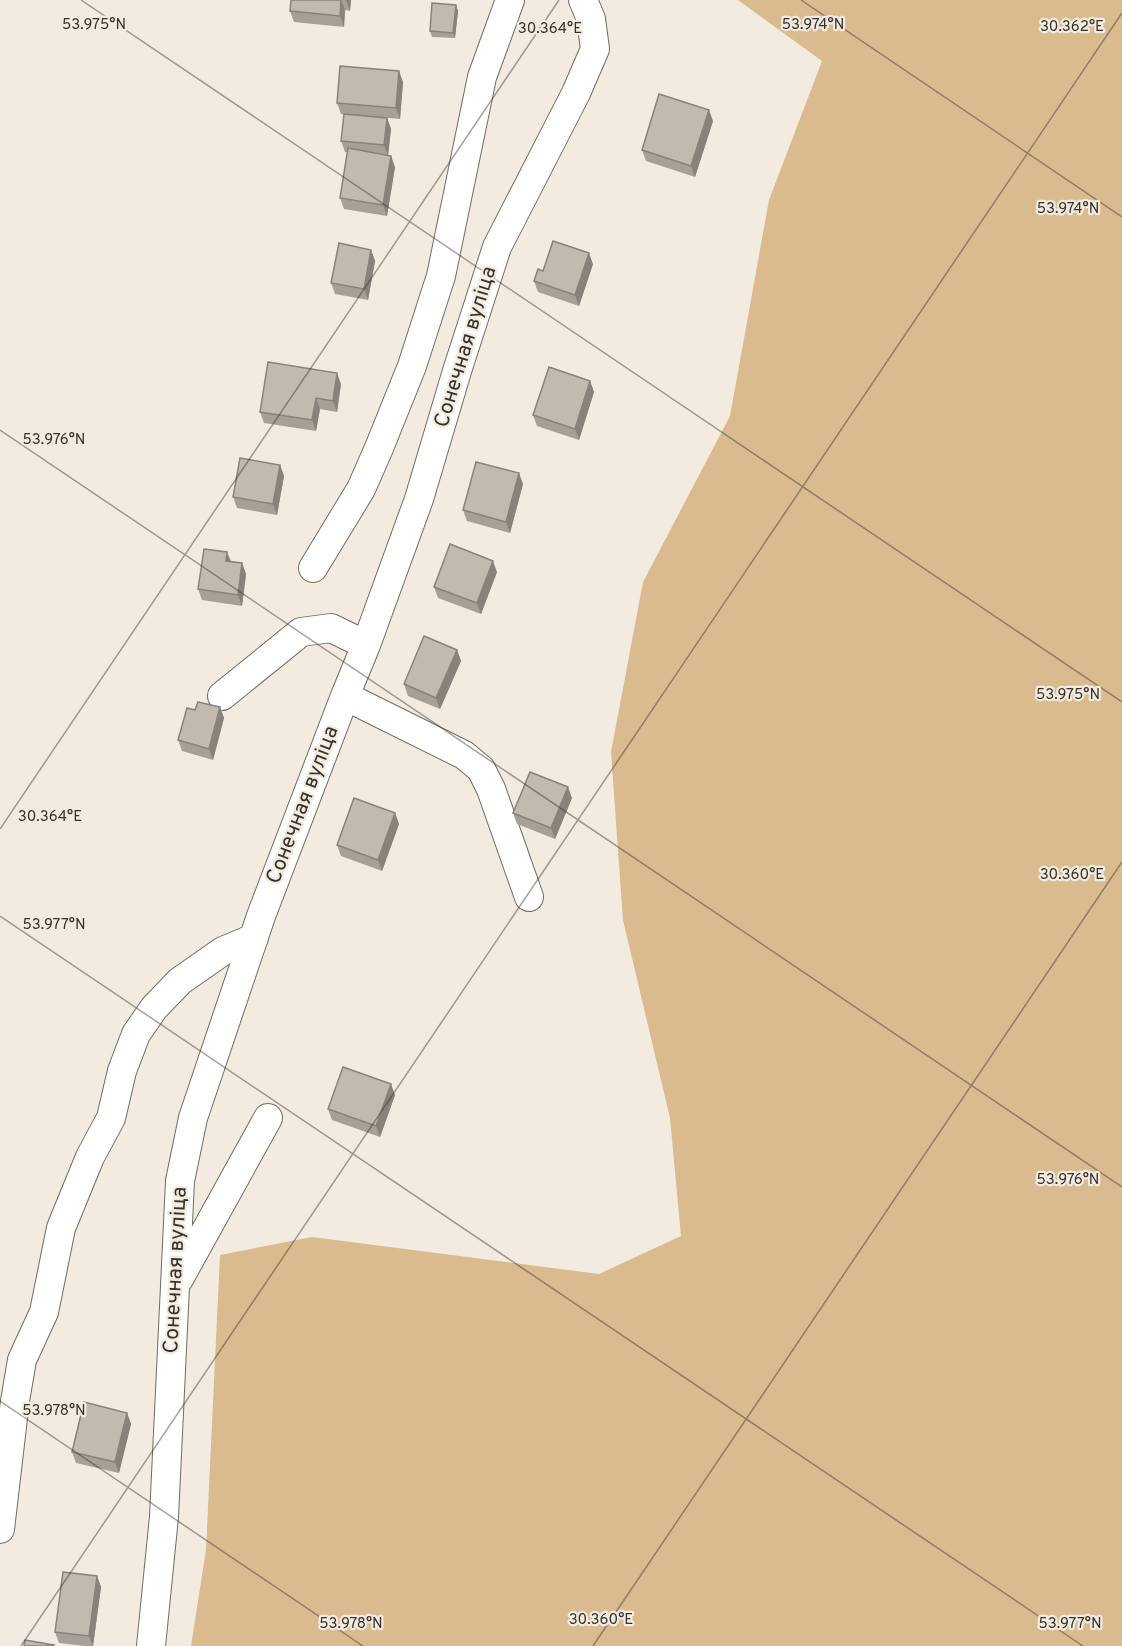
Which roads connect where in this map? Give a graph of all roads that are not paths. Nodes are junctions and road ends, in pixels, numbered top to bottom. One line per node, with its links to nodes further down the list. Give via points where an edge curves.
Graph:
1 (510, 0): 3 (street, via 482,76 441,276 412,366 361,489)
2 (583, 0): 4 (street, Сонечная вуліца, via 596,49 498,247 419,500)
3 (313, 568)
4 (366, 645): 5 (street, via 331,628 301,632); 6 (street, Сонечная вуліца)
5 (222, 696)
6 (345, 696): 7 (street, via 464,756 481,769); 8 (street, Сонечная вуліца)
7 (529, 897)
8 (254, 938): 10 (street, Сонечная вуліца, via 193,1118 180,1181); 11 (street, via 223,951 180,981 136,1034 111,1118 61,1228 44,1312 22,1360)
9 (268, 1118): 10 (street)
10 (176, 1283): 12 (street, Сонечная вуліца, via 164,1517)
11 (0, 1529)
12 (151, 1646)

